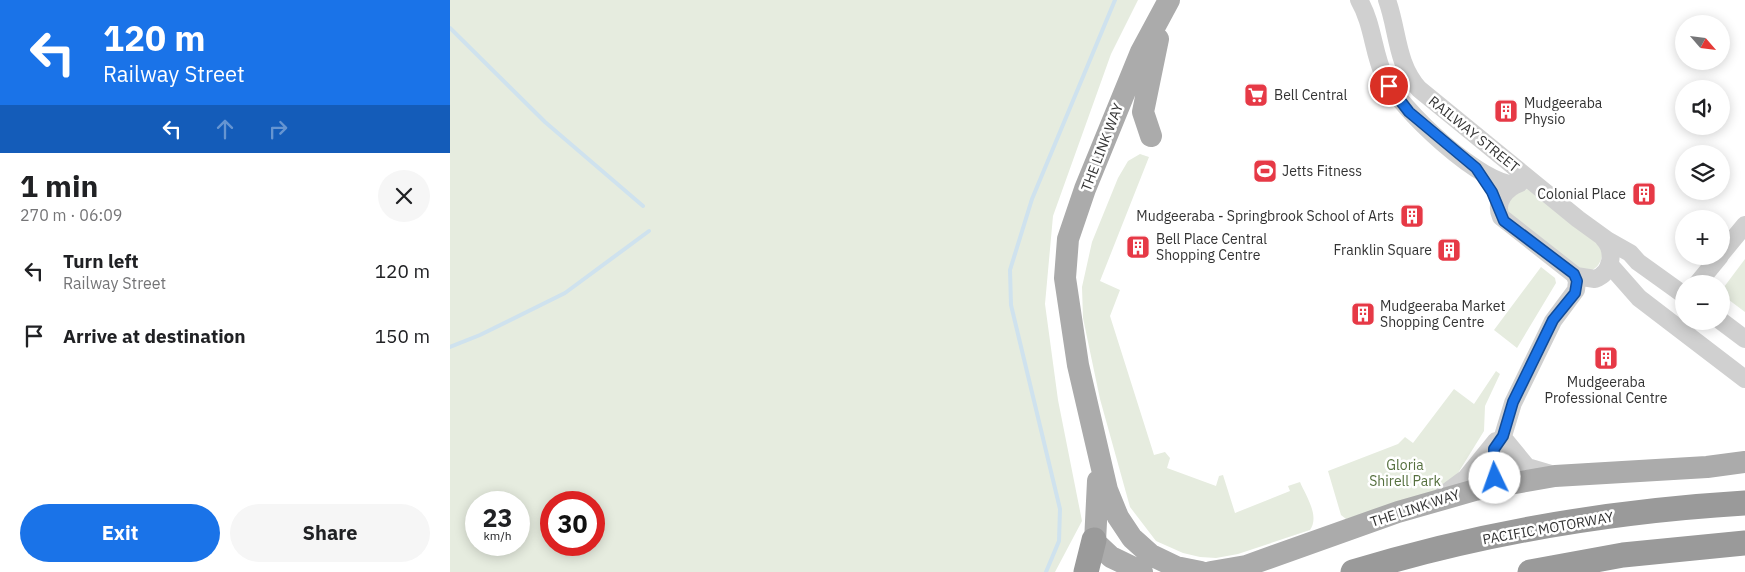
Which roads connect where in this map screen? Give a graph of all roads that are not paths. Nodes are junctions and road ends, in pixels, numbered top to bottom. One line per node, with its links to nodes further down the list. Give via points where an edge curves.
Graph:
1 (1169, 0): 6 (main road, THE LINK WAY, via 1140,52)
2 (1177, 0): 5 (main road, THE LINK WAY)
3 (1359, 0): 8 (street, RAILWAY STREET, via 1383,75 1398,99 1426,128)
4 (1387, 0): 9 (street, RAILWAY STREET, via 1400,55 1416,86)
5 (1158, 39): 6 (main road, THE LINK WAY); 7 (main road, via 1143,112)
6 (1119, 121): 24 (main road, THE LINK WAY, via 1068,239 1065,271 1078,365)
7 (1151, 136)
8 (1476, 168): 9 (street, RAILWAY STREET, via 1504,184); 10 (street, RAILWAY STREET, via 1491,189)
9 (1525, 183): 10 (street, RAILWAY STREET, via 1504,192); 12 (street, RAILWAY STREET)
10 (1499, 210): 16 (street, RAILWAY STREET, via 1504,221)
11 (1745, 225): 13 (street)
12 (1603, 238): 14 (street, RAILWAY STREET, via 1624,249); 16 (street, via 1610,247)
13 (1730, 243)
14 (1638, 262): 16 (street, via 1624,260); 18 (street, RAILWAY STREET)
15 (1712, 265): 17 (street)
16 (1596, 273): 21 (street); 21 (street, via 1577,281 1576,290 1553,320); 22 (street, RAILWAY STREET, via 1639,298)
17 (1705, 275)
18 (1675, 289)
19 (1730, 328): 20 (street)
20 (1745, 339)
21 (1538, 354): 23 (street, via 1513,402)
22 (1743, 379)
23 (1502, 438): 26 (street, via 1527,467); 27 (street, via 1494,454); 28 (street, via 1466,478)
24 (1098, 453): 31 (main road, THE LINK WAY, via 1098,516); 35 (main road, THE LINK WAY, via 1112,504 1132,538 1162,561)
25 (1745, 464): 26 (main road, THE LINK WAY); 27 (main road, via 1675,481)
26 (1555, 476): 27 (main road, THE LINK WAY)
27 (1504, 488): 28 (main road, THE LINK WAY); 30 (main road, via 1436,513)
28 (1432, 501): 30 (main road, THE LINK WAY)
29 (1745, 503): 38 (highway, PACIFIC MOTORWAY, via 1575,521 1471,542)
30 (1337, 537): 36 (main road, THE LINK WAY, via 1246,566); 37 (main road)
31 (1094, 540): 33 (highway); 34 (main road, via 1110,557)
32 (1745, 543): 39 (highway, via 1623,555)
33 (1086, 572)
34 (1142, 572)
35 (1202, 572)
36 (1211, 572)
37 (1260, 572)
38 (1354, 572)
39 (1530, 572)

